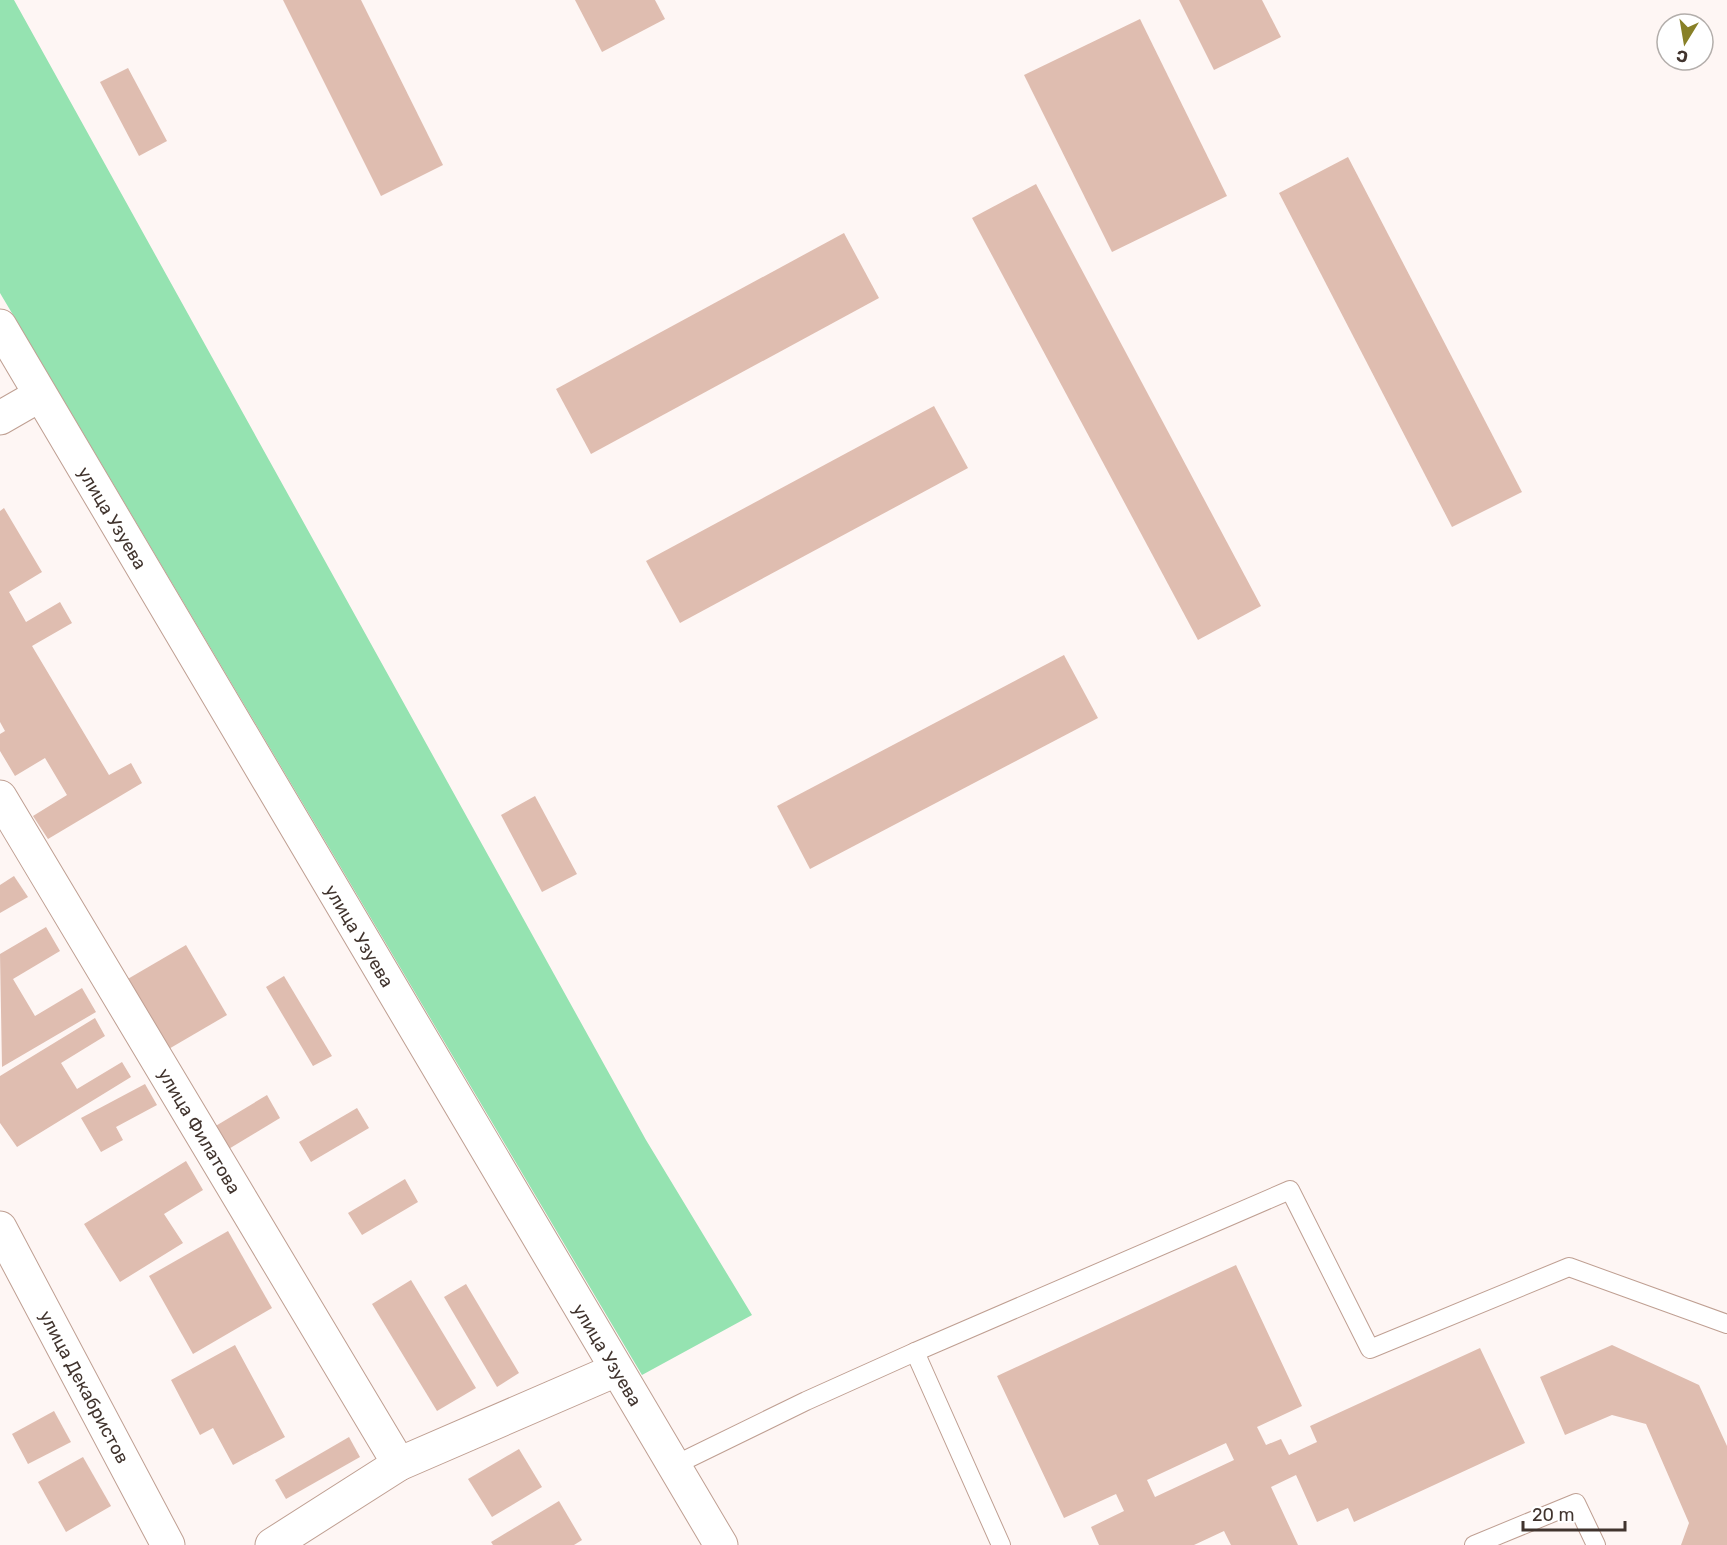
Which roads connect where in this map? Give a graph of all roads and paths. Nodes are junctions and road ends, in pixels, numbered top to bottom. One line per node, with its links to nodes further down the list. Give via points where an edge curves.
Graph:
1 (0, 326): 2 (street, улица Узуева)
2 (40, 395): 3 (street); 8 (street, улица Узуева)
3 (0, 418)
4 (0, 797): 9 (street, улица Филатова)
5 (0, 1228): 11 (street, улица Декабристов)
6 (1727, 1324): 7 (lane, via 1569,1267 1370,1349 1290,1190)
7 (915, 1352): 10 (lane); 14 (lane)
8 (616, 1370): 9 (street); 10 (street, улица Узуева)
9 (399, 1464): 12 (street)
10 (673, 1466): 13 (street, улица Узуева)
11 (168, 1545)
12 (272, 1545)
13 (721, 1545)
14 (1001, 1545)
15 (1474, 1545): 16 (lane, via 1576,1503)
16 (1596, 1545)

